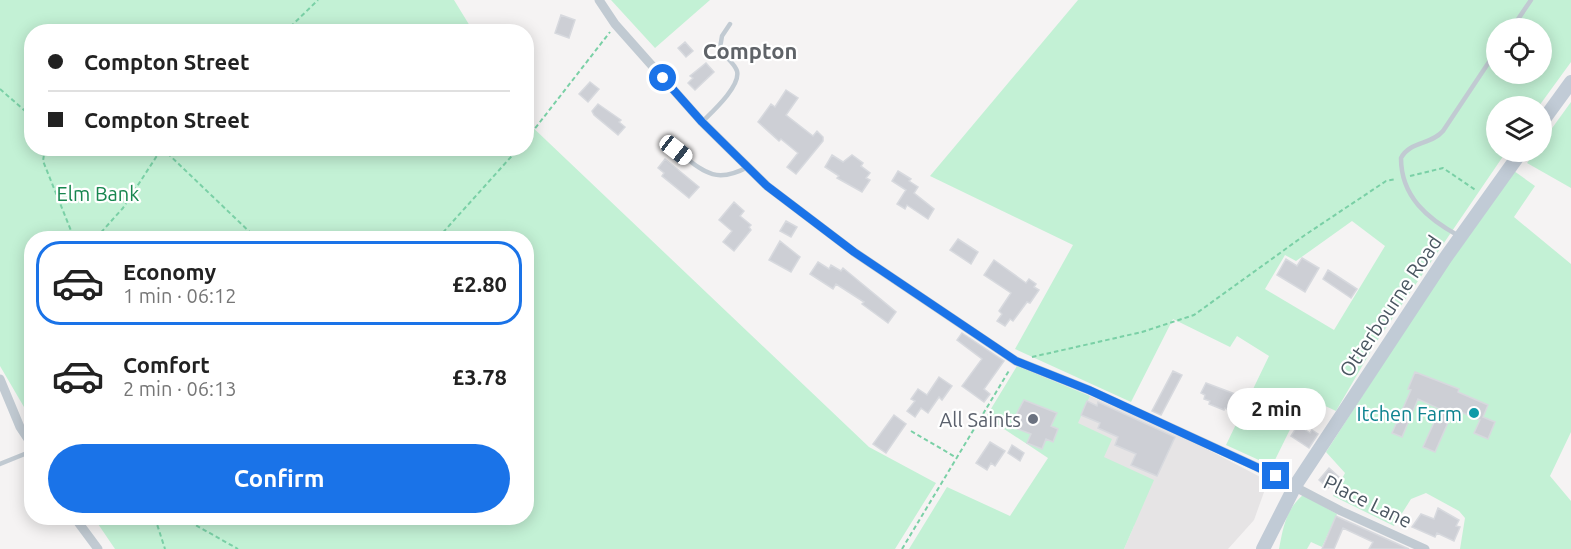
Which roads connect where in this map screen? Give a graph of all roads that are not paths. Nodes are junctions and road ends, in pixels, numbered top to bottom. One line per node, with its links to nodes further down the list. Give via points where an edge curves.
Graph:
1 (600, 0): 8 (street, Place Lane, via 615,24)
2 (1531, 0): 3 (lane)
3 (1519, 18)
4 (730, 24): 8 (lane, via 720,48 737,76 731,91)
5 (1486, 66): 12 (lane, via 1438,136 1410,146 1401,158 1403,177 1420,210)
6 (1571, 82): 7 (street)
7 (1552, 108)
8 (702, 122): 11 (street, Place Lane)
9 (676, 150): 11 (lane, via 701,171 718,177)
10 (1514, 162): 12 (street, Otterbourne Road)
11 (748, 167): 17 (street, Place Lane, via 854,252 1016,361 1089,390)
12 (1460, 237): 17 (street, Otterbourne Road)
13 (0, 379): 14 (street)
14 (24, 433)
15 (24, 454): 16 (lane)
16 (0, 464)
17 (1295, 486): 20 (street, Otterbourne Road); 21 (street, Place Lane)
18 (80, 525): 19 (street)
19 (98, 549)
20 (1263, 549)
21 (1425, 549)

